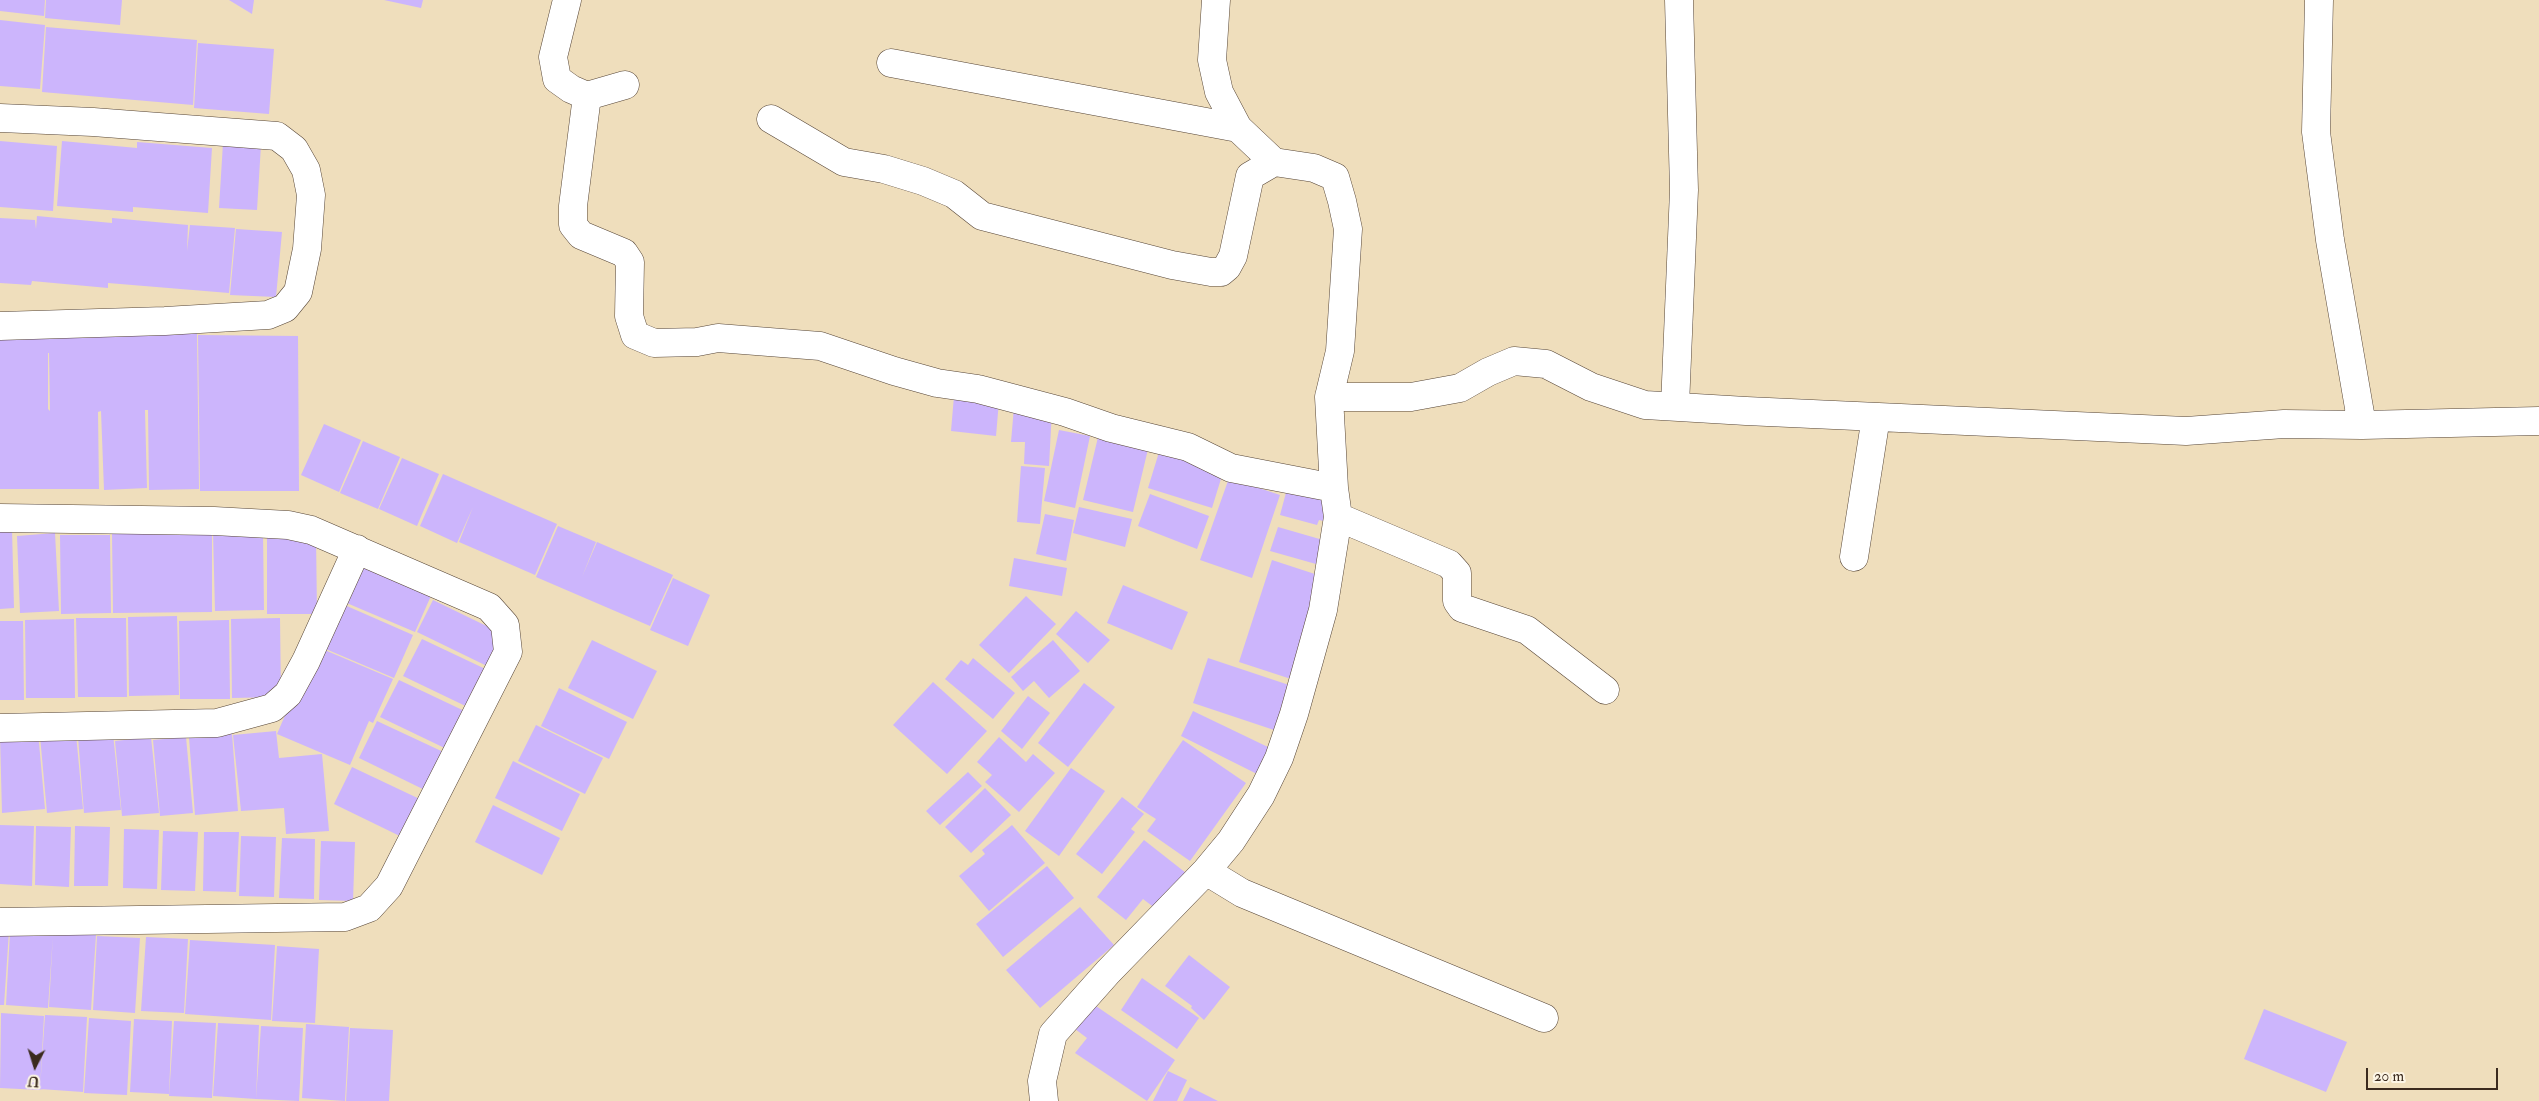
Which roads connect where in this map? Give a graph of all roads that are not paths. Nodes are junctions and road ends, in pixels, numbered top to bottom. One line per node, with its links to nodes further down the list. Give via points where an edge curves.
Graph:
1 (567, 0): 7 (street, via 553,57 557,79)
2 (1216, 0): 10 (street, via 1212,60 1219,92)
3 (1679, 0): 14 (street, via 1684,190)
4 (2319, 0): 17 (street, via 2316,132 2330,240)
5 (891, 63): 10 (street)
6 (625, 85): 7 (street)
7 (587, 96): 18 (street, via 573,226 581,235 624,254 630,262 629,316 634,335 654,343 718,338 820,346 937,383 978,389 1188,447 1231,468)
8 (0, 118): 12 (street, via 278,136 294,149 306,170 311,195 307,248 298,292 285,308 268,315)
9 (771, 119): 11 (street, via 844,162 884,169 923,181 954,194 982,216 1211,272 1221,272 1228,267 1233,256 1250,176)
10 (1238, 128): 11 (street)
11 (1274, 162): 13 (street, via 1314,168 1335,177 1342,201 1348,229 1340,351)
12 (0, 326)
13 (1329, 397): 14 (street, via 1411,397 1460,388 1514,362 1546,364 1591,387 1636,403); 18 (street)
14 (1675, 406): 15 (street)
15 (1876, 417): 17 (street, via 2186,430 2284,424); 22 (street)
16 (2539, 420): 17 (street)
17 (2362, 425)
18 (1334, 488): 19 (street)
19 (1338, 517): 23 (street, via 1449,564 1457,574 1457,601 1462,608 1527,630); 25 (street, via 1323,610 1279,758 1262,795)
20 (0, 518): 21 (street, via 288,525 312,530)
21 (357, 549): 24 (street, via 297,678 288,694 272,708 217,723); 26 (street, via 489,607 505,625 508,652 389,886 369,908 345,918)
22 (1854, 557)
23 (1605, 690)
24 (0, 728)
25 (1206, 871): 27 (street, via 1242,893); 28 (street, via 1053,1034 1042,1081)
26 (0, 922)
27 (1544, 1018)
28 (1044, 1101)

